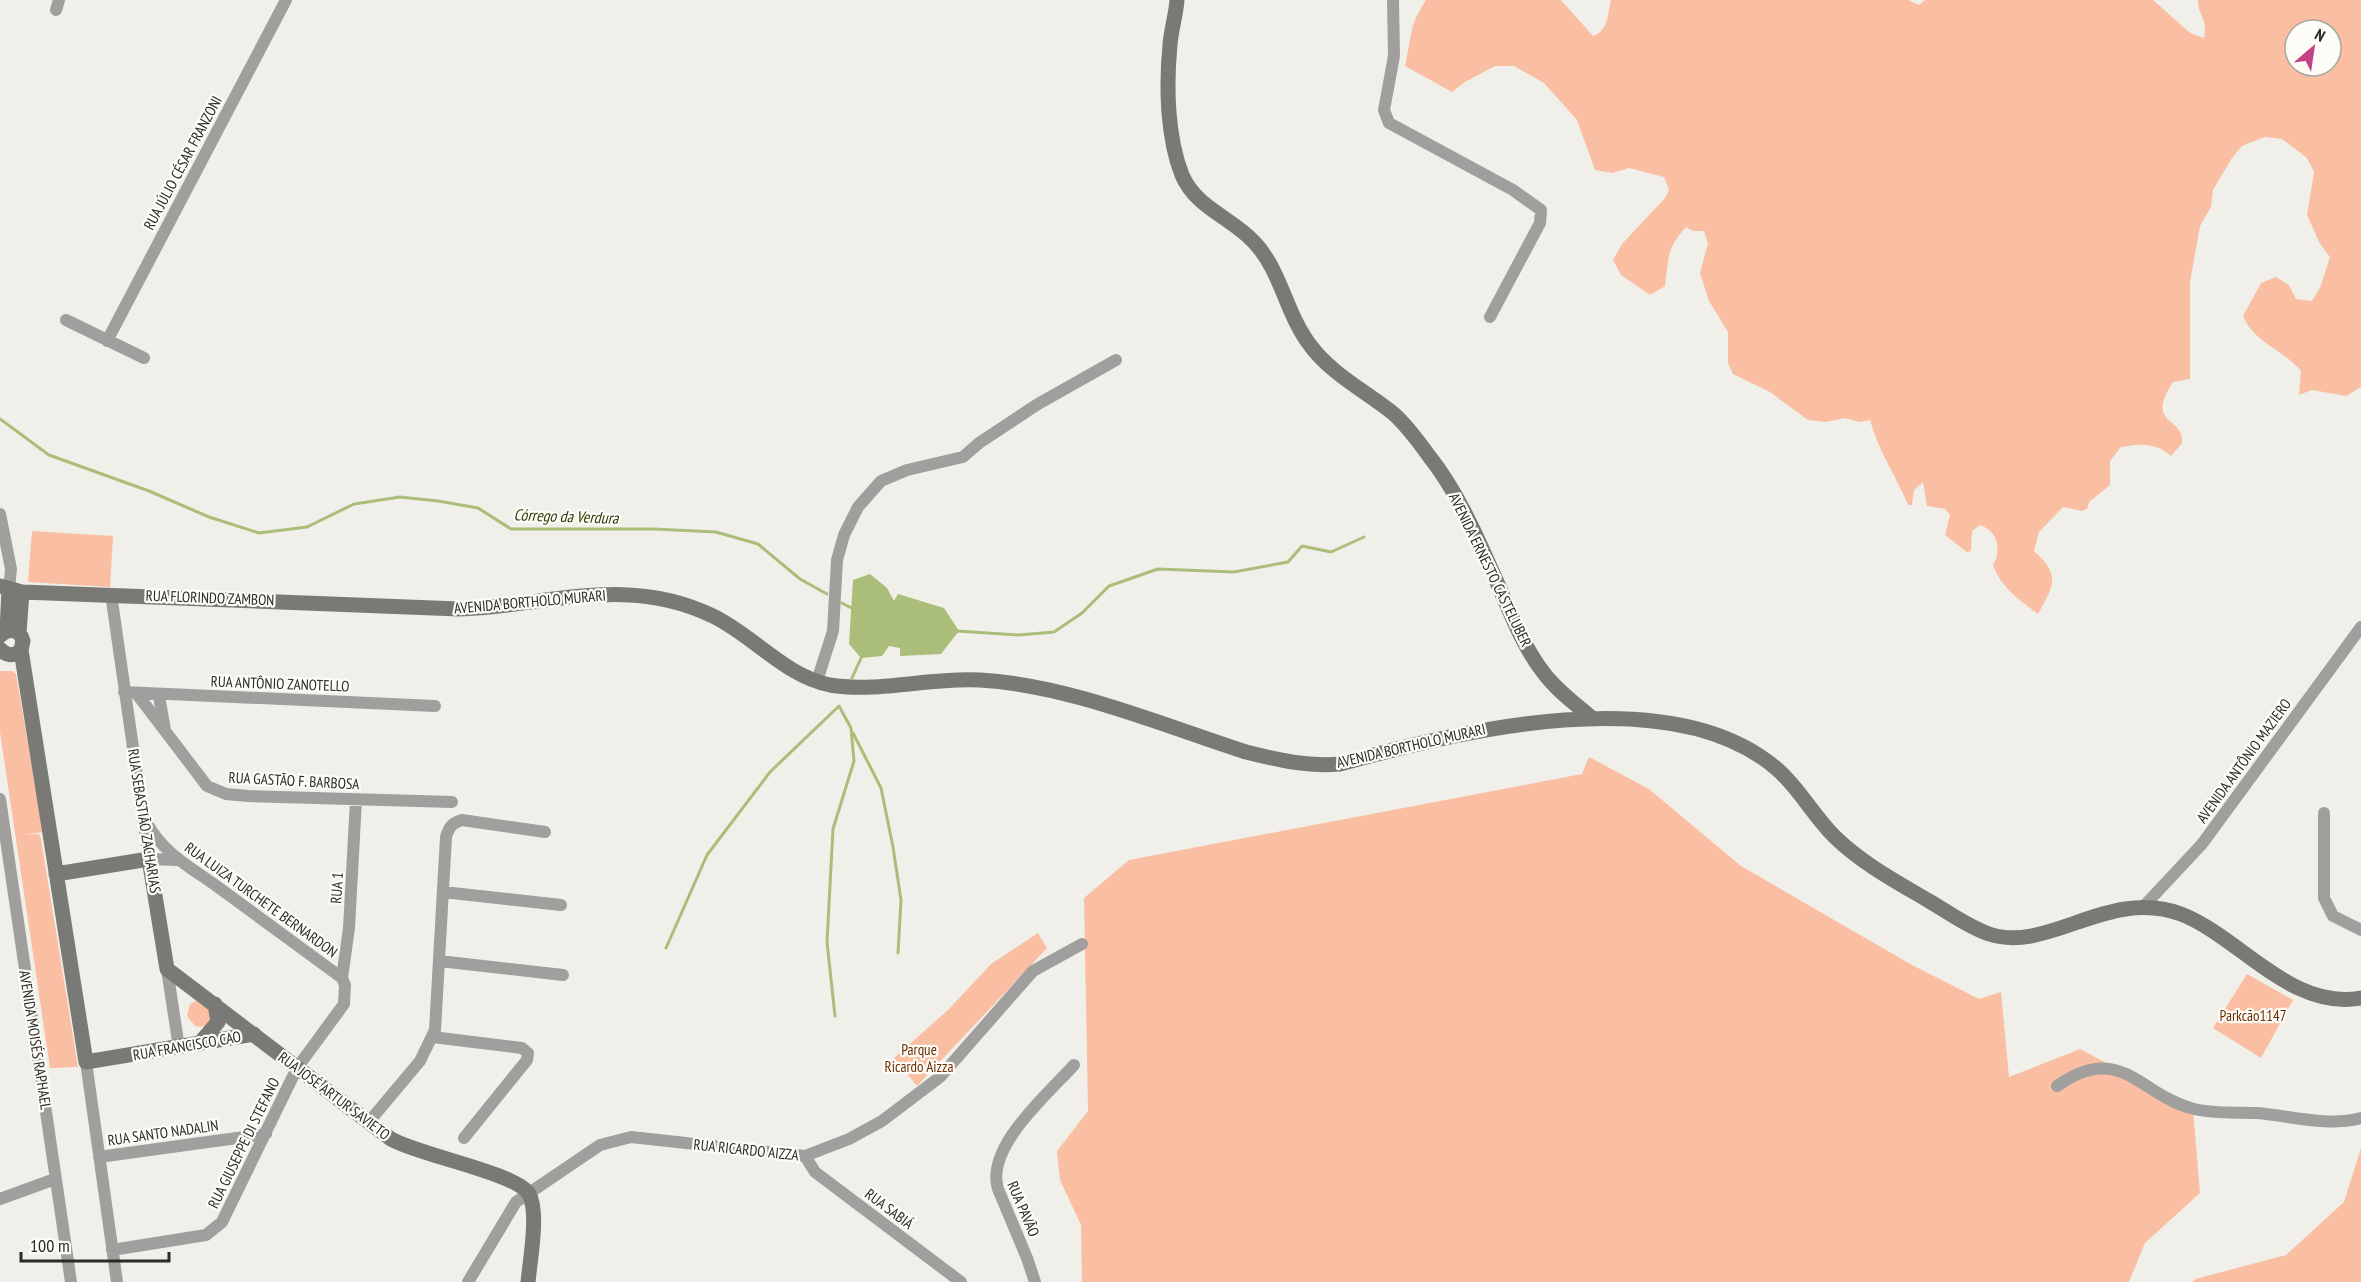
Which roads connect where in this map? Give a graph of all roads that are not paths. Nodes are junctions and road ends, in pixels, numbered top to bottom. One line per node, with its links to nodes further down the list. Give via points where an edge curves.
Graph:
1 (286, 0): 6 (street, RUA JÚLIO CÉSAR FRANZONI)
2 (1177, 0): 21 (main road, AVENIDA ERNESTO CASTELUBER, via 1168,68 1171,122 1175,151 1190,192 1256,243 1310,346 1395,415 1430,457 1462,509 1517,632 1558,690)
3 (1393, 0): 4 (street, via 1394,56 1384,110 1389,123 1513,190 1541,210 1540,223)
4 (1490, 317)
5 (66, 320): 6 (street)
6 (107, 341): 7 (street)
7 (144, 358)
8 (1116, 360): 17 (street, via 1038,404 963,457 907,470 881,481 858,507 844,535 837,560 833,631)
9 (0, 514): 10 (street)
10 (10, 585): 11 (main road, RUA FLORINDO ZAMBON); 14 (main road)
11 (111, 594): 12 (main road, RUA FLORINDO ZAMBON); 18 (street, RUA SEBASTIÃO ZACHARIAS)
12 (421, 608): 17 (main road, AVENIDA BORTHOLO MURARI, via 484,608 591,594 654,598 715,617 788,667)
13 (2361, 627): 36 (street, AVENIDA ANTÔNIO MAZIERO, via 2202,844)
14 (8, 633): 16 (main road, via 23,641)
15 (0, 650): 16 (main road, via 11,655)
16 (21, 650): 31 (main road)
17 (817, 681): 21 (main road, AVENIDA BORTHOLO MURARI, via 848,686 979,680 1044,690 1246,752 1321,766 1469,731)
18 (131, 693): 19 (street, RUA ANTÔNIO ZANOTELLO); 22 (street, RUA GASTÃO F. BARBOSA); 27 (street, RUA SEBASTIÃO ZACHARIAS)
19 (159, 696): 20 (street, RUA ANTÔNIO ZANOTELLO); 22 (street)
20 (435, 706)
21 (1593, 719): 36 (main road, AVENIDA BORTHOLO MURARI, via 1687,727 1745,747 1778,770 1835,837 1856,855 1972,927 1994,936 2031,935 2123,908)
22 (165, 730): 24 (street, RUA GASTÃO F. BARBOSA, via 197,776 216,791)
23 (0, 799): 32 (street, AVENIDA MOISÉS RAPHAEL)
24 (356, 800): 25 (street, RUA GASTÃO F. BARBOSA); 42 (street, RUA 1, via 349,928)
25 (452, 802)
26 (2324, 813): 37 (street, via 2324,898 2333,916)
27 (142, 816): 29 (street, RUA SEBASTIÃO ZACHARIAS); 30 (street, RUA LUIZA TURCHETE BERNARDON)
28 (545, 832): 33 (street, via 454,822 446,837)
29 (149, 859): 30 (street); 31 (main road); 40 (main road, RUA SEBASTIÃO ZACHARIAS)
30 (177, 860): 42 (street, RUA LUIZA TURCHETE BERNARDON)
31 (56, 874): 49 (main road)
32 (13, 891): 34 (street); 59 (street, AVENIDA MOISÉS RAPHAEL)
33 (443, 892): 35 (street); 39 (street)
34 (0, 896)
35 (561, 905)
36 (2144, 906): 43 (main road, via 2182,915 2301,989 2346,1001)
37 (2361, 930)
38 (1082, 944): 57 (street, RUA RICARDO AIZZA, via 1033,971 940,1077 903,1107 849,1139)
39 (440, 961): 41 (street); 46 (street)
40 (167, 969): 44 (main road, RUA JOSÉ ARTUR SAVIETO); 48 (street, RUA SEBASTIÃO ZACHARIAS)
41 (563, 975)
42 (342, 978): 51 (street, RUA GIUSEPPE DI STEFANO, via 344,1004)
43 (2361, 998)
44 (215, 1004): 45 (main road, RUA JOSÉ ARTUR SAVIETO); 47 (main road, via 218,1022)
45 (254, 1034): 47 (main road, RUA FRANCISCO CAO); 51 (main road, RUA JOSÉ ARTUR SAVIETO)
46 (432, 1036): 54 (street, via 420,1061); 56 (street, via 522,1048 528,1053 527,1060)
47 (199, 1044): 48 (main road, RUA FRANCISCO CAO)
48 (179, 1048): 49 (main road, RUA FRANCISCO CAO)
49 (86, 1062): 58 (street)
50 (1074, 1065): 68 (street, RUA PAVÃO, via 1011,1136 996,1167 994,1179)
51 (297, 1068): 54 (main road, RUA JOSÉ ARTUR SAVIETO); 55 (street, RUA GIUSEPPE DI STEFANO)
52 (2057, 1086): 53 (street, via 2072,1076 2110,1069 2124,1071 2193,1109 2259,1113 2321,1123)
53 (2361, 1118)
54 (368, 1123): 60 (main road, RUA JOSÉ ARTUR SAVIETO, via 408,1149 502,1177)
55 (266, 1134): 58 (street, RUA SANTO NADALIN); 62 (street, RUA GIUSEPPE DI STEFANO, via 222,1222 213,1231)
56 (464, 1138)
57 (805, 1156): 60 (street, RUA RICARDO AIZZA, via 621,1139 586,1152); 67 (street, RUA SABIÁ, via 815,1172)
58 (99, 1157): 62 (street)
59 (55, 1179): 61 (street); 63 (street, AVENIDA MOISÉS RAPHAEL)
60 (524, 1190): 65 (street, RUA RICARDO AIZZA); 66 (main road, via 532,1206)
61 (0, 1199)
62 (112, 1250): 64 (street)
63 (70, 1282)
64 (117, 1282)
65 (468, 1282)
66 (528, 1282)
67 (961, 1282)
68 (1035, 1282)

